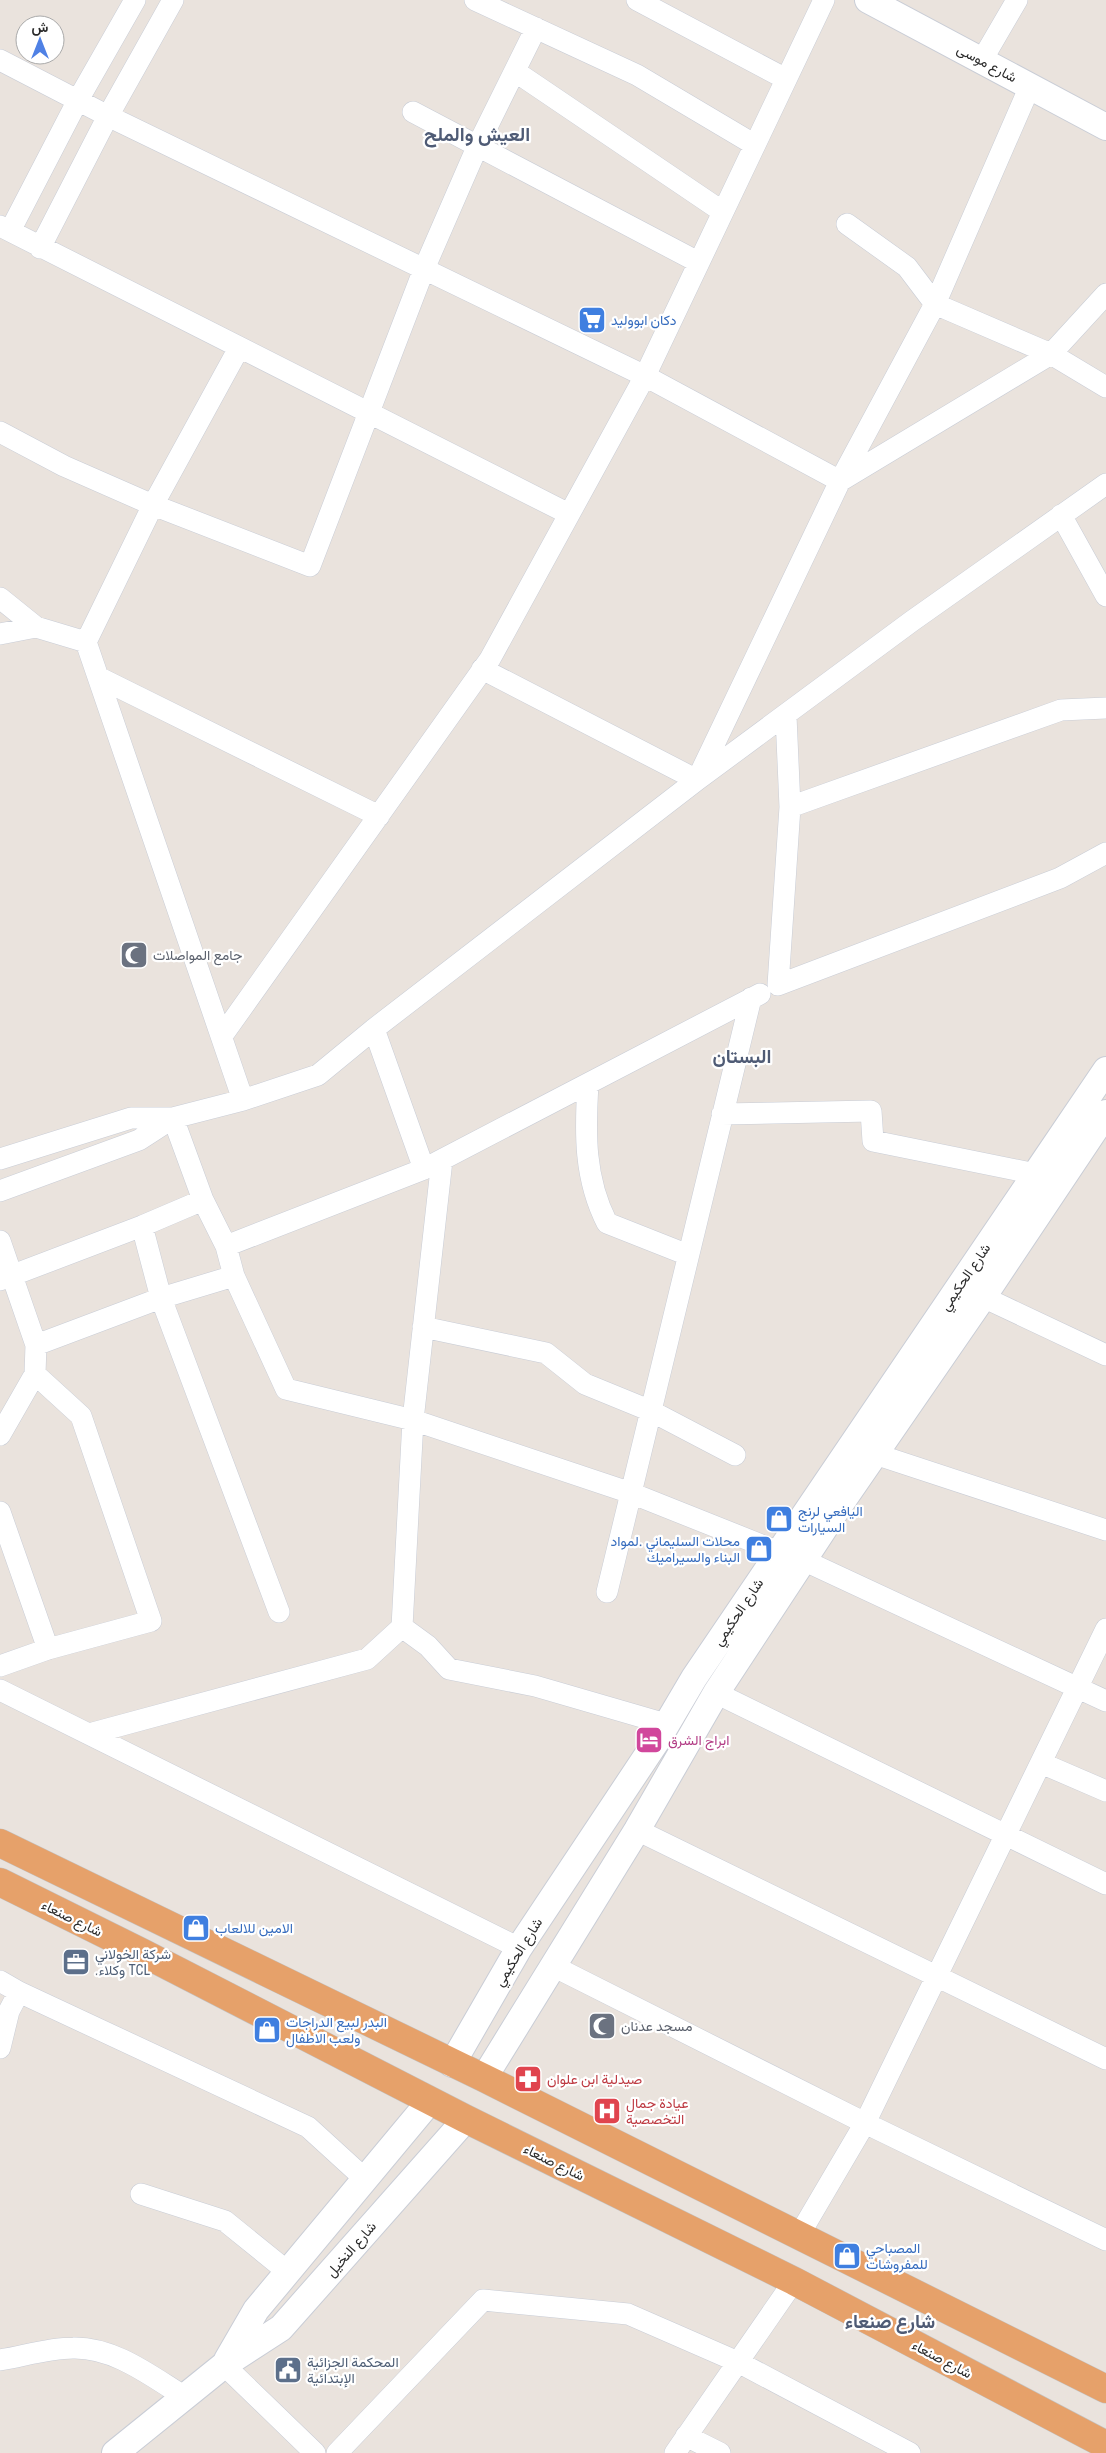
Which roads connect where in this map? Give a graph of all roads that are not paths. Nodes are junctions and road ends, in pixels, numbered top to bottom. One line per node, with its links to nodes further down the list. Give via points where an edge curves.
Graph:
1 (135, 0): 14 (street)
2 (637, 0): 12 (street)
3 (824, 0): 12 (street)
4 (868, 0): 10 (street, شارع موسى)
5 (1017, 0): 10 (street)
6 (479, 1): 8 (street)
7 (168, 3): 16 (street)
8 (536, 28): 11 (street); 19 (street, via 637,76)
9 (0, 60): 14 (street)
10 (982, 60): 13 (street, شارع موسى)
11 (516, 72): 18 (street); 20 (street)
12 (786, 79): 19 (street)
13 (1030, 86): 17 (street, شارع موسى); 27 (street)
14 (78, 100): 16 (street); 22 (street)
15 (413, 112): 18 (street)
16 (108, 116): 23 (street); 25 (street)
17 (1106, 127)
18 (478, 145): 24 (street); 25 (street)
19 (755, 145): 20 (street)
20 (723, 212): 24 (street)
21 (847, 224): 27 (street, via 907,267)
22 (5, 229): 23 (street)
23 (40, 248): 28 (street)
24 (698, 262): 30 (street)
25 (424, 269): 30 (street); 32 (street)
26 (1106, 294): 29 (street)
27 (935, 304): 29 (street); 34 (street)
28 (239, 348): 32 (street); 36 (street)
29 (1051, 354): 31 (street); 34 (street)
30 (645, 376): 34 (street); 37 (street)
31 (1106, 387)
32 (369, 413): 36 (street, via 310,566); 37 (street)
33 (0, 432): 36 (street, via 64,466)
34 (840, 481): 48 (street)
35 (1106, 484): 38 (street)
36 (153, 505): 43 (street)
37 (569, 514): 44 (street)
38 (1061, 516): 39 (street); 47 (street, via 912,621)
39 (1106, 596)
40 (0, 598): 41 (street)
41 (36, 627): 42 (street); 43 (street)
42 (0, 634)
43 (86, 642): 45 (street)
44 (482, 669): 48 (street); 50 (street)
45 (98, 677): 50 (street); 55 (street)
46 (1106, 708): 49 (street, via 1061,710)
47 (786, 716): 48 (street); 49 (street)
48 (697, 780): 54 (street)
49 (790, 807): 52 (street)
50 (379, 816): 55 (street)
51 (1106, 853): 52 (street, via 1060,878)
52 (778, 985): 53 (street)
53 (751, 998): 57 (street); 60 (street)
54 (374, 1029): 58 (street, via 318,1075); 63 (street)
55 (222, 1036): 58 (street)
56 (1106, 1070): 64 (street, شارع الحكيمي)
57 (588, 1084): 63 (street); 70 (street, via 585,1139 596,1203 606,1223)
58 (243, 1100): 61 (street)
59 (1106, 1112): 74 (street, شارع الحكيمي)
60 (722, 1114): 64 (street, via 871,1111 873,1141); 70 (street)
61 (173, 1118): 62 (street, via 131,1118); 65 (street, via 139,1140); 66 (street)
62 (0, 1159)
63 (433, 1164): 69 (street); 75 (street)
64 (1036, 1174): 87 (street, شارع الحكيمي)
65 (0, 1191)
66 (203, 1200): 67 (street); 69 (street)
67 (142, 1226): 72 (street); 73 (street)
68 (0, 1241): 72 (street)
69 (226, 1246): 71 (street)
70 (688, 1255): 79 (street)
71 (234, 1276): 73 (street); 80 (street, via 286,1389)
72 (6, 1278): 76 (street)
73 (161, 1298): 76 (street); 90 (street)
74 (984, 1298): 77 (street); 82 (street, شارع الحكيمي)
75 (423, 1327): 79 (street, via 546,1353 585,1384); 80 (street)
76 (36, 1345): 78 (street)
77 (1106, 1355)
78 (35, 1374): 81 (street); 93 (street, via 81,1416 151,1621)
79 (651, 1411): 83 (street); 84 (street)
80 (413, 1420): 84 (street); 91 (street)
81 (0, 1435)
82 (875, 1454): 86 (street); 88 (street, شارع الحكيمي)
83 (735, 1455)
84 (631, 1493): 87 (street); 89 (street)
85 (0, 1512): 93 (street)
86 (1106, 1530)
87 (779, 1552): 99 (street, شارع الحكيمي)
88 (803, 1560): 95 (street); 97 (street, شارع الحكيمي)
89 (608, 1592)
90 (279, 1612)
91 (402, 1627): 99 (street, via 428,1646 449,1669 535,1686); 100 (street, via 367,1659)
92 (1106, 1629): 95 (street)
93 (48, 1649): 94 (street)
94 (0, 1666)
95 (1078, 1686): 98 (street); 101 (street)
96 (0, 1690): 100 (street)
97 (716, 1693): 103 (street, شارع الحكيمي); 104 (street)
98 (1106, 1700)
99 (666, 1724): 109 (street, شارع الحكيمي)
100 (89, 1734): 109 (street)
101 (1041, 1763): 102 (street); 104 (street)
102 (1106, 1791)
103 (636, 1830): 112 (street, شارع الحكيمي); 113 (street)
104 (1005, 1835): 107 (street); 113 (street)
105 (0, 1843): 108 (highway)
106 (0, 1882): 110 (highway, شارع صنعاء)
107 (1106, 1884)
108 (165, 1923): 110 (highway, via 166,1942 156,1951); 111 (highway)
109 (519, 1948): 119 (street, شارع الحكيمي)
110 (143, 1953): 115 (highway, شارع صنعاء)
111 (228, 1954): 115 (highway, via 212,1956 203,1970); 119 (highway)
112 (553, 1966): 120 (street, شارع الحكيمي); 123 (street)
113 (937, 1975): 118 (street); 123 (street)
114 (0, 1981): 116 (street)
115 (208, 1987): 121 (highway, شارع صنعاء)
116 (19, 1992): 117 (street, via 9,2011); 124 (street, via 308,2127)
117 (0, 2048)
118 (1106, 2059)
119 (452, 2064): 120 (highway)
120 (484, 2078): 126 (highway)
121 (430, 2100): 122 (highway, شارع صنعاء); 124 (street, شارع النخيل)
122 (466, 2119): 129 (highway, شارع صنعاء); 132 (street, شارع النخيل, via 281,2328)
123 (865, 2123): 126 (street); 127 (street)
124 (365, 2179): 128 (street, شارع النخيل)
125 (141, 2194): 128 (street, via 226,2221)
126 (798, 2237): 133 (highway)
127 (1106, 2240)
128 (288, 2272): 132 (street, شارع النخيل, via 256,2310)
129 (794, 2281): 131 (street); 136 (highway, شارع صنعاء)
130 (0, 2360): 134 (street, via 73,2348 101,2352 130,2363)
131 (738, 2362): 135 (street); 139 (street, via 628,2314 483,2300); 141 (street)
132 (224, 2365): 134 (street, شارع النخيل); 138 (street)
133 (1106, 2390)
134 (185, 2398): 137 (street, شارع النخيل)
135 (681, 2445): 140 (street)
136 (1094, 2445)
137 (115, 2453)
138 (314, 2453)
139 (337, 2453)
140 (720, 2453)
141 (910, 2453)

